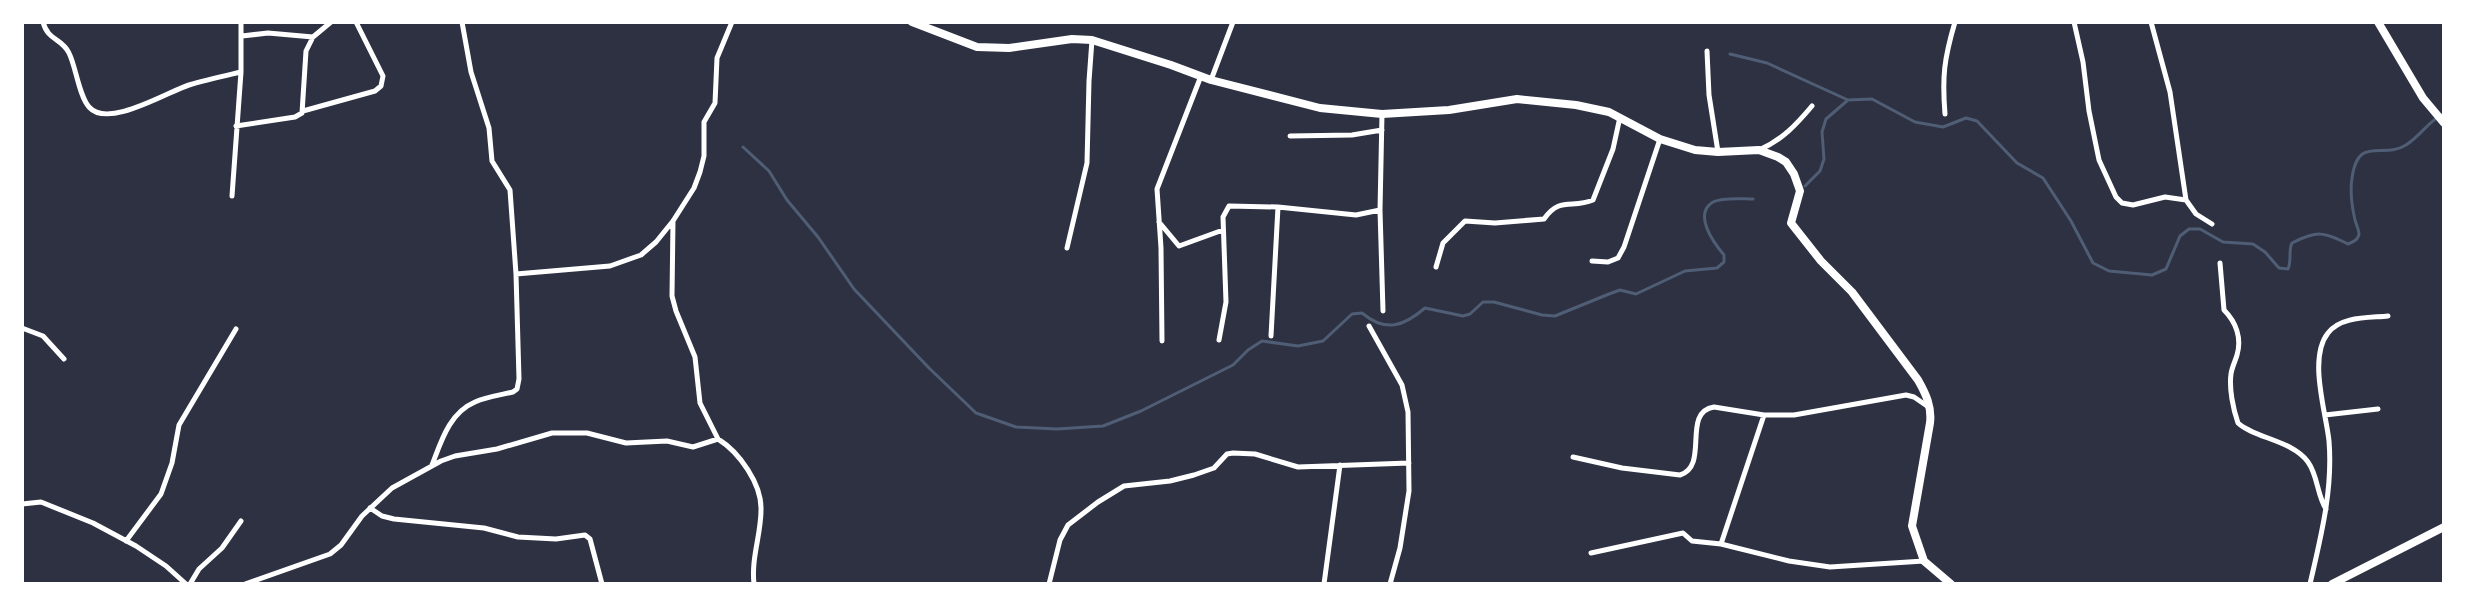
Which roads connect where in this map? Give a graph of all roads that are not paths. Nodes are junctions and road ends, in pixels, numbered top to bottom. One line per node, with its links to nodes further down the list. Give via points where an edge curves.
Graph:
1 (43, 22): 17 (street, via 46,32 69,52 86,103 92,110 108,114 132,110 191,85)
2 (241, 22): 13 (street)
3 (331, 22): 14 (street)
4 (356, 22): 21 (street, via 383,76 381,86 375,91)
5 (462, 22): 44 (street, via 471,72 489,128 492,161 510,190)
6 (732, 22): 36 (street, via 717,58 715,103 704,122 704,156 700,172)
7 (912, 22): 15 (street, via 977,47 1009,48 1072,39)
8 (1233, 22): 19 (street)
9 (1955, 22): 23 (street, via 1942,79)
10 (2074, 22): 33 (street, via 2099,160 2116,197 2122,203 2133,205 2165,197)
11 (2151, 22): 33 (street, via 2170,92)
12 (2378, 22): 25 (street, via 2423,98)
13 (242, 36): 14 (street, via 286,33); 17 (street)
14 (312, 37): 21 (street, via 306,51)
15 (1092, 40): 18 (street); 40 (street, via 1087,164)
16 (1708, 51): 31 (street, via 1708,95)
17 (242, 72): 26 (street)
18 (1201, 76): 19 (street); 37 (street, via 1160,178 1157,189)
19 (1210, 80): 22 (street, via 1320,108)
20 (1812, 106): 30 (street, via 1791,131)
21 (303, 111): 26 (street, via 295,116)
22 (1382, 114): 24 (street, via 1449,110 1517,99 1576,105); 27 (street)
23 (1945, 114)
24 (1620, 117): 29 (street); 43 (street, via 1613,149 1593,200 1564,203 1551,209 1544,219 1495,223 1464,221 1443,243)
25 (2444, 123)
26 (236, 126): 32 (street)
27 (1382, 130): 28 (street, via 1352,135); 35 (street)
28 (1290, 136)
29 (1660, 140): 31 (street, via 1695,150); 41 (street, via 1618,258 1608,262)
30 (1759, 150): 31 (street); 54 (street, via 1778,156 1794,174 1800,191 1790,223 1821,262 1852,292 1893,346 1918,380)
31 (1718, 152)
32 (232, 196)
33 (2186, 200): 38 (street, via 2196,214)
34 (1278, 207): 35 (street, via 1356,215); 39 (street, via 1229,206 1223,217); 50 (street)
35 (1380, 210): 45 (street)
36 (673, 221): 44 (street, via 641,255 610,266); 58 (street, via 672,296 695,357 700,403)
37 (1159, 222): 39 (street, via 1179,246); 52 (street)
38 (2212, 224)
39 (1223, 230): 51 (street, via 1226,302)
40 (1067, 248)
41 (1592, 261)
42 (2220, 263): 65 (street, via 2224,310 2234,319 2238,338 2230,380 2238,423 2285,444 2307,460)
43 (1436, 267)
44 (516, 274): 62 (street, via 517,389 466,406 448,426)
45 (1383, 311)
46 (2388, 316): 57 (street, via 2348,321 2329,332 2321,347 2319,369)
47 (1369, 326): 60 (street, via 1393,367 1406,398)
48 (22, 328): 53 (street, via 43,336)
49 (236, 329): 68 (street, via 179,425 172,462 161,494)
50 (1271, 336)
51 (1219, 340)
52 (1162, 341)
53 (64, 359)
54 (1930, 408): 56 (street, via 1906,395 1830,410); 71 (street, via 1928,442 1912,526)
55 (2378, 409): 57 (street)
56 (1764, 415): 59 (street, via 1707,408 1696,429 1693,465 1680,475 1622,468); 69 (street)
57 (2325, 415): 65 (street, via 2330,469)
58 (718, 439): 62 (street, via 693,446 667,441 626,443 587,433 552,433 497,449 455,456); 75 (street, via 741,458 760,501 752,568)
59 (1573, 457)
60 (1409, 463): 61 (street); 78 (street, via 1406,520)
61 (1340, 465): 76 (street, via 1298,467 1255,454 1233,453 1227,454 1214,468 1194,476 1124,486 1068,525 1060,540); 77 (street)
62 (432, 466): 64 (street, via 392,488)
63 (22, 504): 68 (street, via 41,502)
64 (370, 508): 73 (street, via 330,554); 74 (street, via 394,519 484,528 518,537 556,539 585,535 590,539)
65 (2327, 510): 80 (street)
66 (241, 521): 72 (street, via 222,548)
67 (2444, 527): 81 (street)
68 (126, 541): 72 (street)
69 (1721, 544): 70 (street, via 1692,541 1683,533); 71 (street, via 1788,561 1830,567)
70 (1591, 553)
71 (1924, 560): 79 (street)
72 (188, 584)
73 (245, 584)
74 (602, 584)
75 (754, 584)
76 (1049, 584)
77 (1324, 584)
78 (1390, 584)
79 (1951, 584)
80 (2310, 584)
81 (2332, 584)

